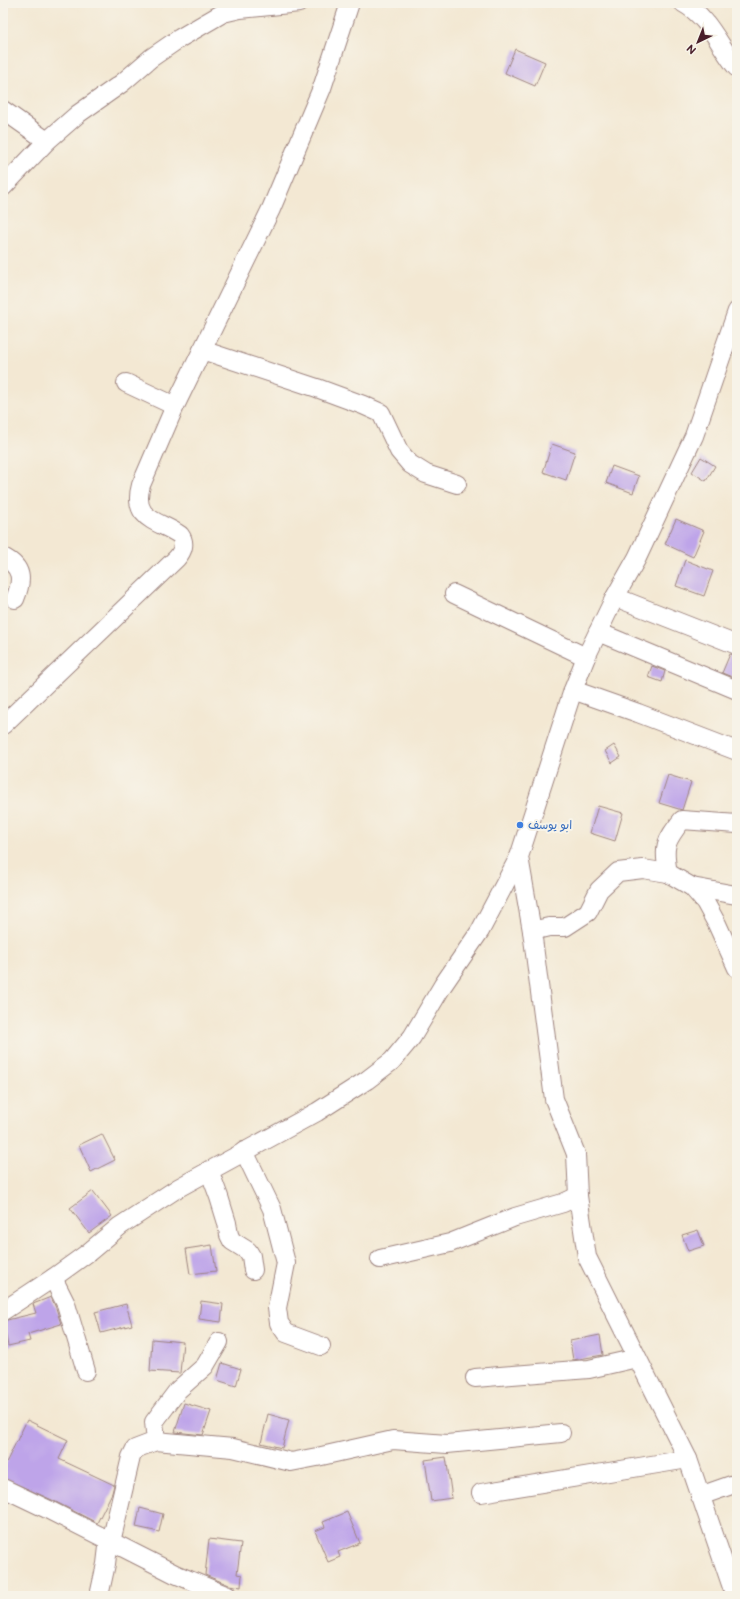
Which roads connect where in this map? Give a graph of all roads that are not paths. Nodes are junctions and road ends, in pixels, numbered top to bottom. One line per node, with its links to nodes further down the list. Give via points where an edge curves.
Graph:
1 (299, 3): 4 (street, via 240,9)
2 (350, 3): 10 (street, via 322,88 271,209)
3 (683, 3): 5 (street, via 711,28)
4 (221, 8): 7 (street, via 151,58)
5 (737, 68)
6 (3, 110): 7 (street)
7 (47, 141): 8 (street)
8 (3, 187)
9 (737, 311): 16 (street, via 694,436)
10 (202, 350): 12 (street); 13 (street, via 318,388 380,413 399,451 410,464 426,474)
11 (126, 383): 12 (street)
12 (175, 406): 23 (street, via 141,485 139,499 146,517 181,536 184,543 182,551)
13 (457, 484)
14 (3, 557): 17 (street, via 13,562 20,574)
15 (454, 594): 20 (street)
16 (616, 597): 18 (street); 19 (street)
17 (15, 599)
18 (598, 632): 20 (street); 22 (street)
19 (737, 646)
20 (586, 657): 21 (street)
21 (573, 690): 24 (street); 26 (street)
22 (737, 690)
23 (3, 725)
24 (737, 751)
25 (737, 824): 27 (street, via 682,820 668,837 665,855)
26 (519, 857): 30 (street); 32 (street, via 480,931 403,1049 380,1070 340,1098)
27 (668, 873): 28 (street); 30 (street, via 643,869 618,872 599,890 588,912 565,927 549,926)
28 (692, 887): 29 (street); 31 (street, via 705,902)
29 (736, 895)
30 (532, 931): 34 (street, via 554,1100 576,1154)
31 (737, 968)
32 (244, 1151): 33 (street); 40 (street, via 272,1209 286,1263 277,1308 279,1323 286,1333)
33 (209, 1170): 36 (street, via 229,1235 232,1241 248,1251); 37 (street, via 120,1226)
34 (578, 1196): 35 (street, via 515,1217 450,1243); 41 (street, via 587,1257)
35 (380, 1259)
36 (253, 1270)
37 (53, 1278): 38 (street); 42 (street, via 66,1304)
38 (3, 1311)
39 (219, 1342): 45 (street, via 205,1366 178,1390 154,1422)
40 (321, 1346)
41 (637, 1358): 43 (street, via 589,1368); 46 (street)
42 (86, 1371)
43 (475, 1378)
44 (561, 1433): 45 (street, via 447,1444 393,1440 291,1462 233,1448)
45 (156, 1441): 51 (street, via 135,1449 131,1457)
46 (688, 1459): 49 (street); 50 (street)
47 (737, 1483): 50 (street)
48 (3, 1488): 51 (street)
49 (481, 1493)
50 (700, 1496): 54 (street)
51 (111, 1542): 52 (street); 53 (street, via 175,1574)
52 (98, 1596)
53 (228, 1596)
54 (735, 1596)

